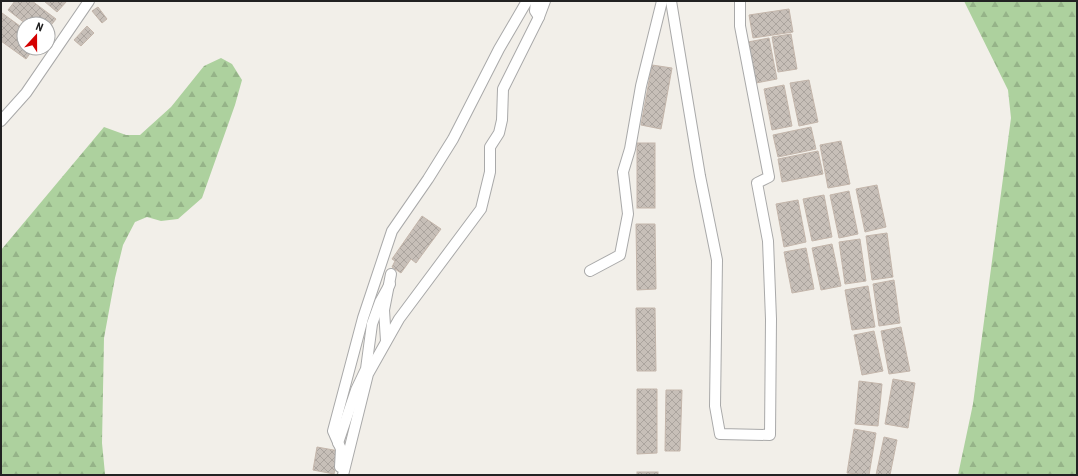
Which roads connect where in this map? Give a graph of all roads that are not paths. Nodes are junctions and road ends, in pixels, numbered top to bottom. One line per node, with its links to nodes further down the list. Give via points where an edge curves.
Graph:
1 (89, 1): 9 (street, via 26,92)
2 (527, 1): 14 (street, via 498,49 453,139 392,231 363,318 333,431)
3 (536, 1): 8 (street, via 535,11)
4 (545, 1): 8 (street)
5 (662, 1): 10 (street, via 623,172 628,214 620,256)
6 (671, 1): 7 (street, via 700,176 717,260 716,413 720,434 751,436 770,435 771,318 768,240 757,183 770,177 740,26)
7 (740, 1)
8 (539, 17): 13 (street, via 503,89 502,120 499,133 490,147 490,172 481,209 399,319)
9 (1, 121)
10 (590, 271)
11 (391, 274): 12 (street)
12 (390, 284): 13 (street, via 384,310); 14 (street, via 372,324 366,369)
13 (386, 341): 15 (street, via 368,374)
14 (338, 443): 15 (street, via 341,449)
15 (342, 475)

